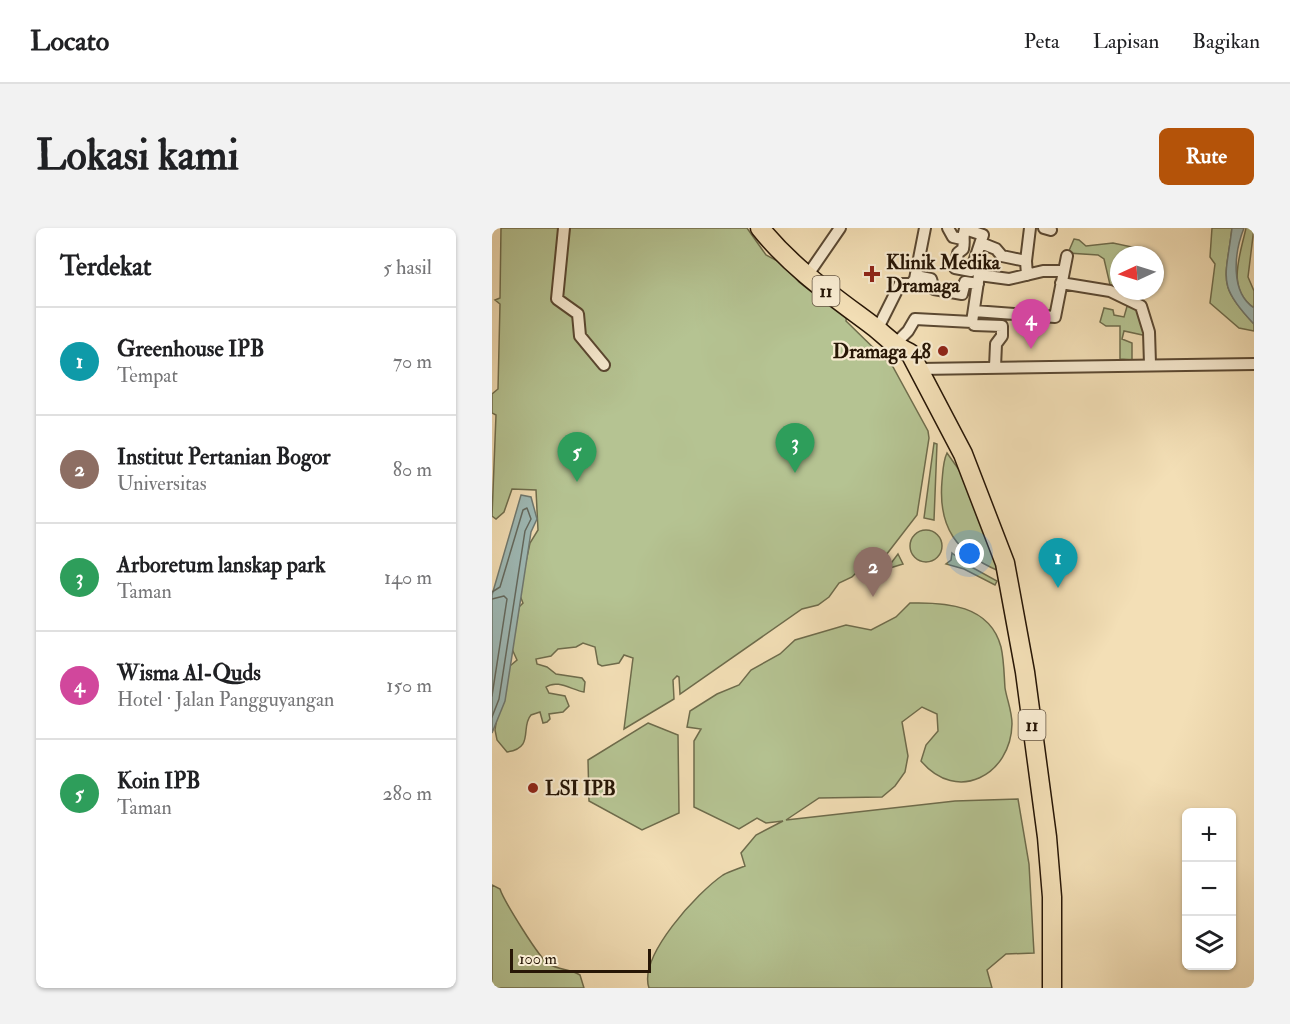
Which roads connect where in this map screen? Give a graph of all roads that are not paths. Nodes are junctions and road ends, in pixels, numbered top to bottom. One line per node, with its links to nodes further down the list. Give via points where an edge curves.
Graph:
1 (564, 228): 24 (street, via 557,299 578,314 580,336)
2 (760, 228): 14 (highway, 11)
3 (925, 228): 15 (street)
4 (948, 228): 7 (street, via 953,237)
5 (1030, 228): 11 (street)
6 (835, 230): 14 (street)
7 (964, 232): 8 (street, via 983,235); 8 (street, via 963,249 955,268 971,271)
8 (981, 243): 9 (street)
9 (1002, 256): 11 (street); 16 (street)
10 (1067, 256): 12 (street)
11 (1026, 261): 13 (street)
12 (1063, 271): 13 (street); 17 (street)
13 (1027, 275): 16 (street)
14 (807, 276): 20 (highway, 11)
15 (916, 276): 18 (street, via 931,279 934,289 962,294 965,282); 20 (street, via 910,284 900,284)
16 (998, 278): 18 (street, via 980,275)
17 (1061, 283): 19 (street, via 1055,317); 22 (street, via 1110,291 1141,306 1149,332)
18 (978, 284): 19 (street)
19 (973, 316): 21 (street, via 915,319); 25 (street, via 974,325 1002,326)
20 (877, 330): 21 (highway, 11)
21 (896, 347): 26 (highway, 11, via 910,354); 27 (highway, 11, via 934,422)
22 (1150, 364): 23 (street); 25 (street)
23 (1254, 364)
24 (604, 365)
25 (995, 368): 26 (street)
26 (919, 369): 27 (highway, 11, via 953,430)
27 (969, 470): 28 (highway, 11, via 1005,563 1025,672 1050,866)
28 (1052, 988)

